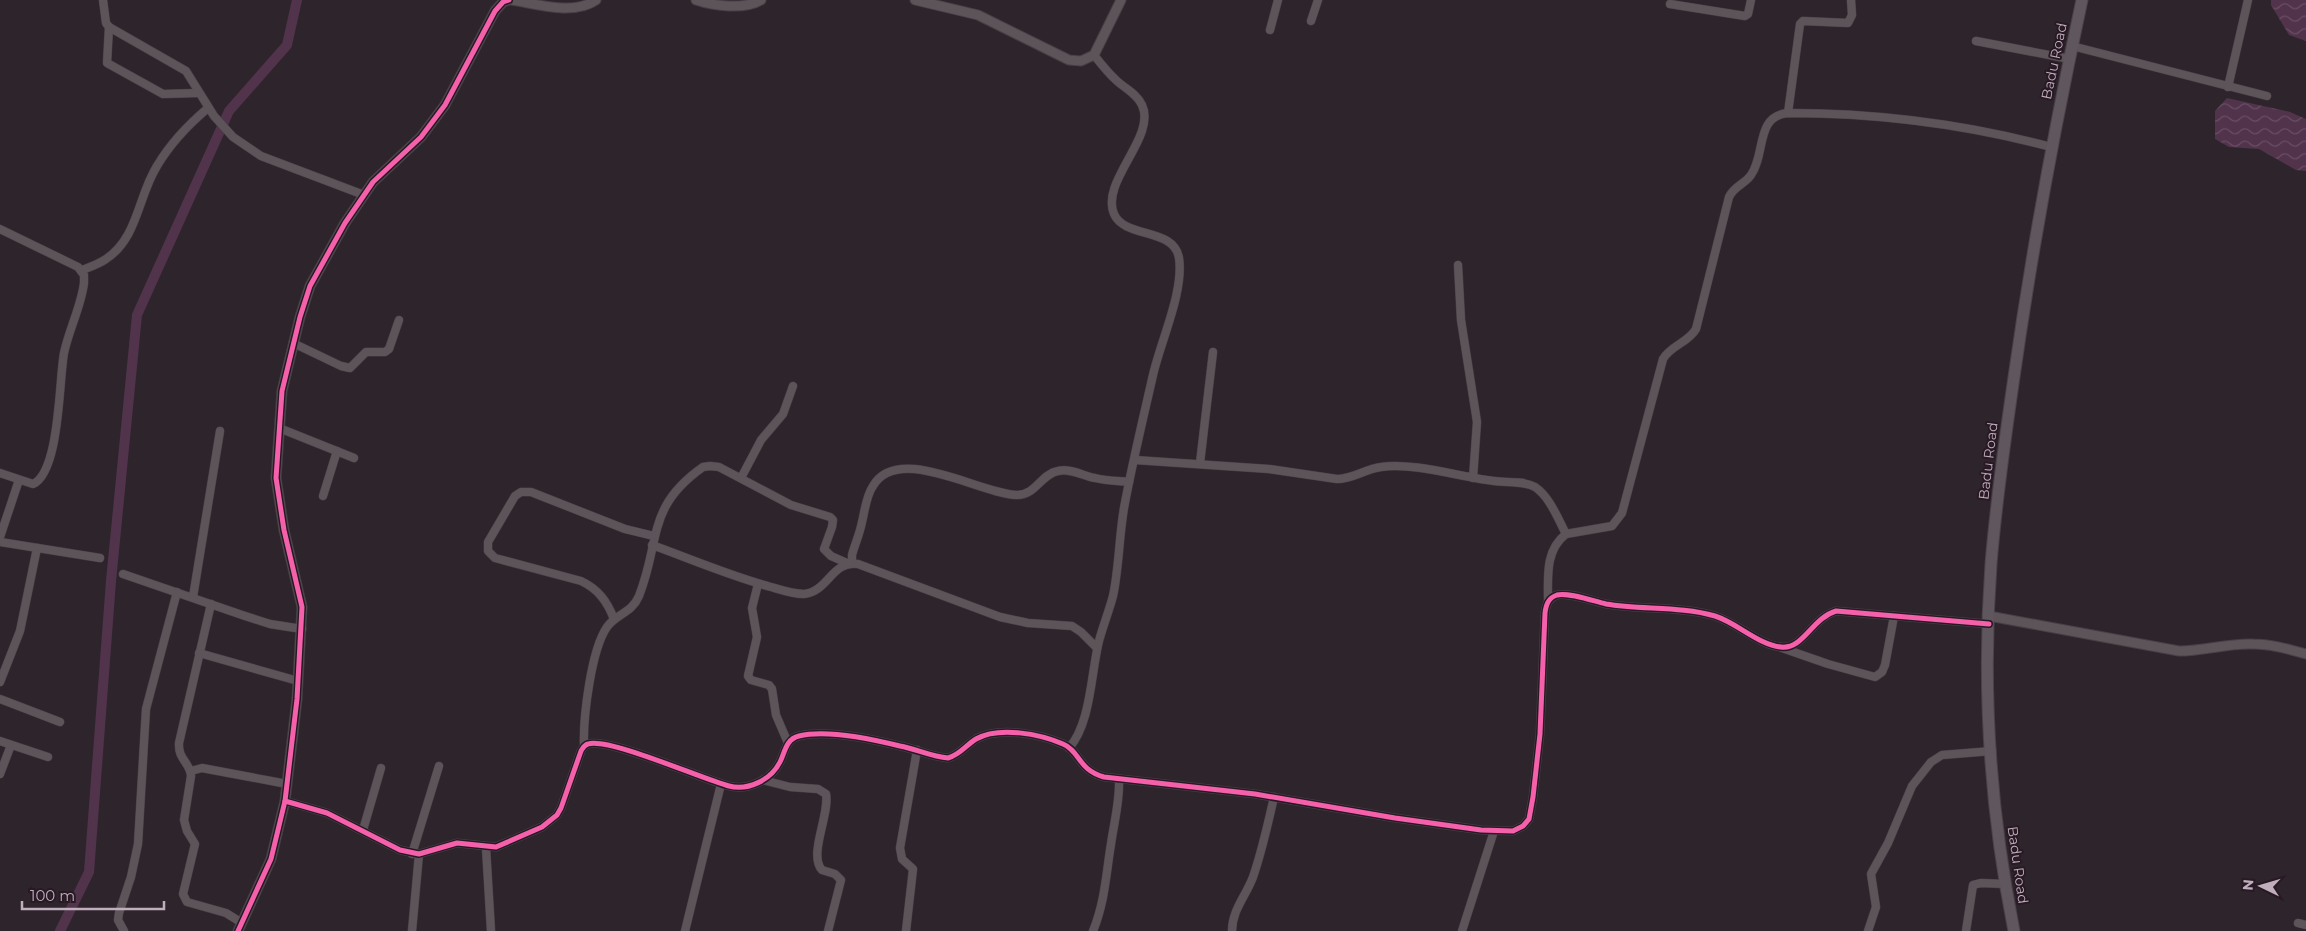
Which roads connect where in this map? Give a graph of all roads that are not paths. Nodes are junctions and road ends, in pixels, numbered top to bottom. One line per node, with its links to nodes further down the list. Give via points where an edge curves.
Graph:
1 (103, 0): 16 (street)
2 (511, 0): 3 (street, via 576,7); 28 (street, via 503,2 495,11 446,104 421,136 372,182)
3 (596, 0)
4 (696, 0): 5 (street, via 724,5 752,4)
5 (761, 0)
6 (915, 0): 20 (street, via 978,15 1069,60 1081,61)
7 (1121, 0): 20 (street)
8 (1278, 0): 17 (street)
9 (1318, 0): 15 (street)
10 (1751, 0): 14 (street, via 1745,16)
11 (1851, 0): 26 (street, via 1852,15 1848,24 1803,21 1800,24)
12 (2082, 0): 19 (main road, Badu Road)
13 (2248, 0): 22 (street)
14 (1670, 4)
15 (1310, 21)
16 (109, 27): 23 (street, via 186,70); 23 (street, via 107,63 163,94)
17 (1270, 30)
18 (1976, 41): 21 (street)
19 (2072, 46): 21 (main road, Badu Road); 22 (street)
20 (1094, 54): 40 (street, via 1109,74 1137,97 1144,111 1142,133 1115,189 1114,214 1124,224 1172,245 1179,256 1174,301 1159,351)
21 (2070, 59): 27 (main road, Badu Road)
22 (2228, 87): 24 (street)
23 (198, 93): 25 (street)
24 (2267, 96)
25 (208, 108): 28 (street, via 233,137 261,156); 31 (street, via 192,121 157,165 129,236 107,259)
26 (1788, 113): 27 (street, via 1936,122); 48 (street, via 1770,121 1750,176 1729,197 1700,319 1692,337 1672,349 1663,359 1618,521 1605,529)
27 (2052, 147): 64 (main road, Badu Road, via 2027,284 2002,465 1991,565)
28 (364, 194): 33 (street, via 310,286)
29 (0, 229): 31 (street)
30 (1458, 265): 44 (street, via 1461,320 1477,422)
31 (82, 270): 45 (street, via 83,292 64,354 59,414 52,448 37,482)
32 (399, 320): 33 (street, via 389,349 366,352 350,368)
33 (293, 343): 36 (street, via 282,390)
34 (1213, 352): 41 (street)
35 (793, 386): 43 (street, via 783,414 761,440)
36 (279, 428): 38 (street); 65 (street, via 276,478 284,530 299,587)
37 (220, 431): 59 (street)
38 (337, 451): 39 (street); 47 (street)
39 (354, 458)
40 (1135, 460): 41 (street); 46 (street)
41 (1200, 464): 44 (street, via 1270,469 1337,480 1382,466)
42 (0, 473): 45 (street)
43 (741, 478): 49 (street, via 719,467 703,467 669,499); 55 (street, via 791,505 830,517 832,527 824,549 831,556)
44 (1473, 478): 48 (street, via 1518,482 1536,488)
45 (19, 480): 50 (street)
46 (1129, 482): 55 (street, via 1057,471 1027,494 1018,495 996,492 920,470 892,471 880,476 872,486); 67 (street, via 1112,598)
47 (323, 496)
48 (1566, 534): 60 (street, via 1550,558)
49 (654, 536): 52 (street); 63 (street, via 625,529 531,492 521,492 515,496 491,537 488,551 491,556 589,585 602,597)
50 (0, 537)
51 (0, 542): 53 (street)
52 (652, 545): 57 (street); 63 (street, via 638,598 628,612)
53 (37, 548): 54 (street); 71 (street, via 20,631)
54 (100, 558)
55 (850, 563): 57 (street, via 810,593 788,592); 67 (street, via 1000,617 1072,626)
56 (123, 574): 58 (street)
57 (758, 584): 75 (street, via 752,608 757,637 748,676 772,689 776,715)
58 (177, 592): 59 (street); 98 (street, via 146,709 138,844 118,920)
59 (193, 597): 61 (street)
60 (1548, 601): 66 (street, via 1564,595 1628,607 1700,612 1732,622 1767,643); 93 (street, via 1540,734 1529,819 1513,831)
61 (211, 604): 65 (street, via 270,624); 68 (street)
62 (1894, 616): 64 (street); 66 (street, via 1836,611 1823,616 1796,644); 66 (street, via 1885,665 1875,676)
63 (614, 619): 77 (street, via 606,628 592,670 584,719)
64 (1989, 620): 69 (street, via 2179,651 2252,644); 80 (main road, Badu Road, via 1988,689)
65 (302, 629): 70 (street)
66 (1781, 647)
67 (1097, 648): 78 (street, via 1082,725)
68 (199, 653): 70 (street); 84 (street, via 180,743 180,756)
69 (2306, 654)
70 (298, 681): 88 (street)
71 (0, 682)
72 (0, 699): 73 (street)
73 (60, 722)
74 (0, 741): 76 (street)
75 (788, 743): 79 (street, via 797,736 830,735); 87 (street, via 779,764)
76 (11, 745): 81 (street); 85 (street)
77 (584, 746): 89 (street, via 597,743 623,750); 94 (street, via 557,816 513,842)
78 (1069, 748): 79 (street, via 1033,736 999,732 980,736 955,756 942,757); 86 (street, via 1088,771 1104,778)
79 (917, 750): 103 (street, via 900,848 902,859 912,866 914,873)
80 (1992, 751): 96 (main road, Badu Road); 107 (street, via 1942,755 1930,762 1912,786 1888,844 1871,874 1876,907)
81 (48, 757)
82 (439, 766): 95 (street)
83 (381, 768): 92 (street)
84 (191, 771): 88 (street, via 202,768); 97 (street, via 184,825 195,850 184,899 226,914)
85 (0, 774)
86 (1119, 779): 90 (street); 104 (street, via 1119,802 1104,896)
87 (763, 780): 89 (street, via 743,787); 102 (street, via 818,789 826,794 818,867 841,880)
88 (287, 784): 91 (street)
89 (721, 784): 101 (street)
90 (1274, 797): 93 (street); 105 (street, via 1258,862 1236,907)
91 (285, 801): 92 (street, via 328,813); 97 (street, via 271,859)
92 (363, 830): 95 (street, via 400,850)
93 (1494, 832): 106 (street)
94 (486, 848): 95 (street, via 457,843); 100 (street)
95 (416, 854): 99 (street)
96 (2005, 884): 108 (street, via 1974,885); 109 (main road, Badu Road)
97 (240, 927)
98 (124, 931)
99 (412, 931)
100 (491, 931)
101 (685, 931)
102 (828, 931)
103 (906, 931)
104 (1093, 931)
105 (1232, 931)
106 (1462, 931)
107 (1868, 931)
108 (1966, 931)
109 (2014, 931)

